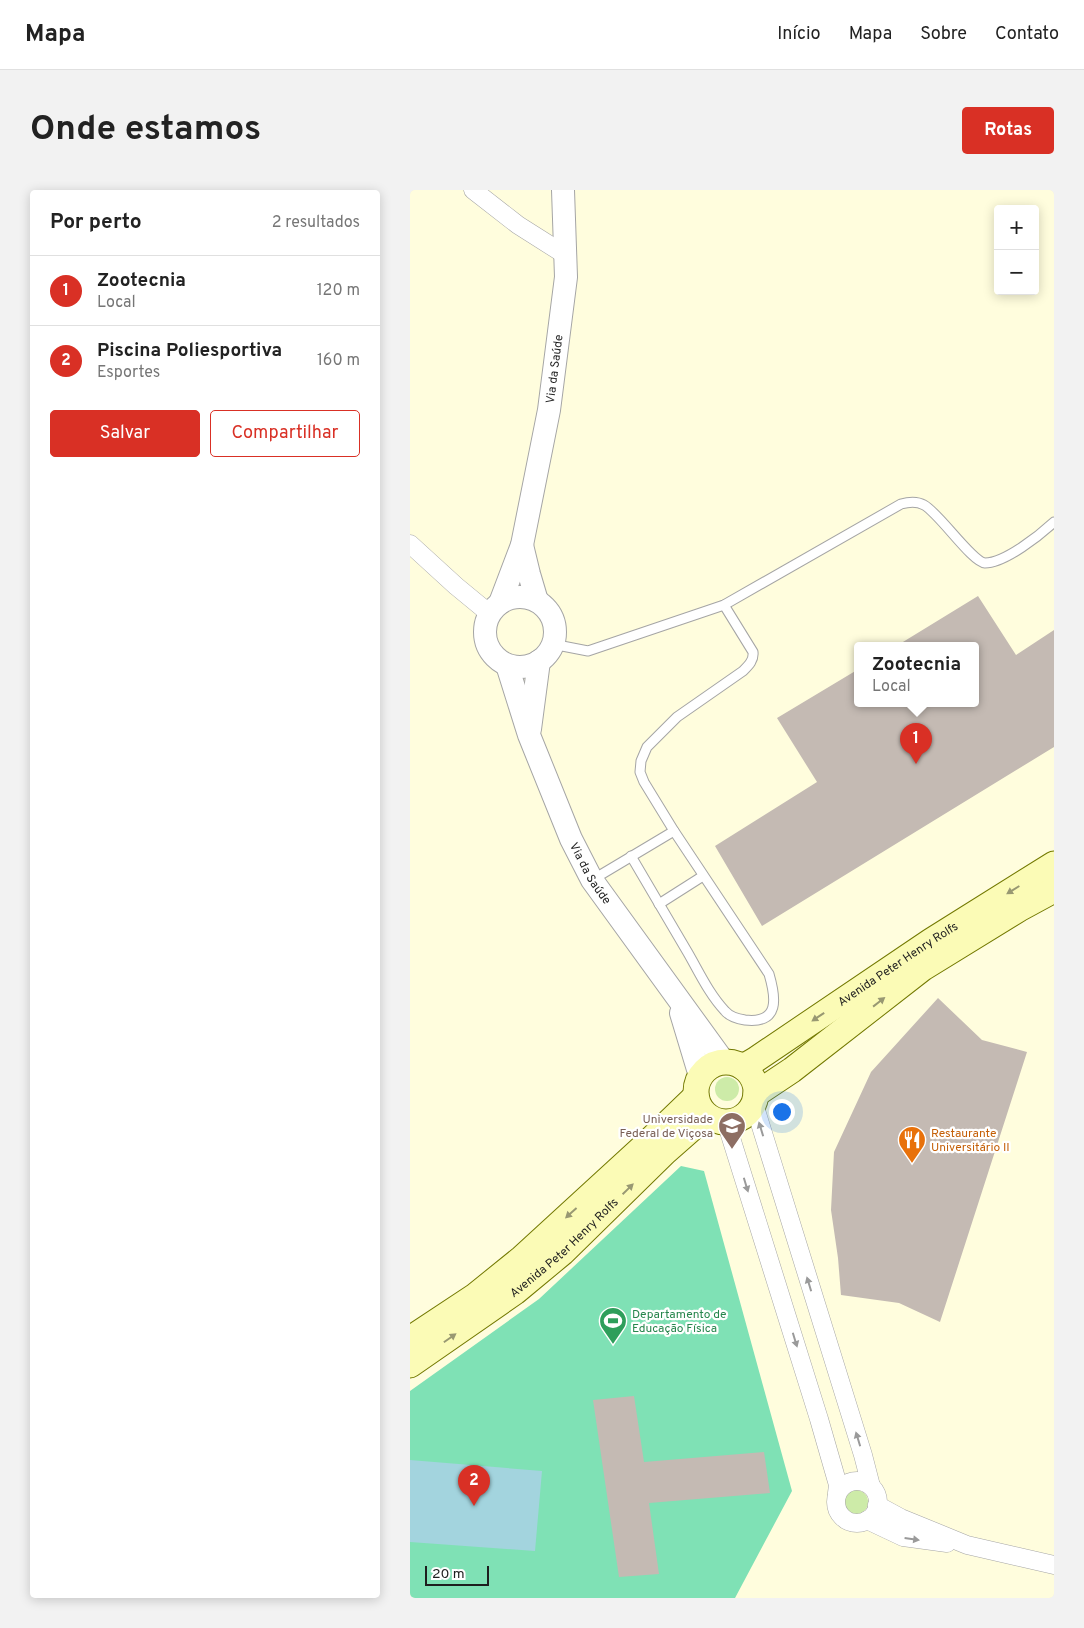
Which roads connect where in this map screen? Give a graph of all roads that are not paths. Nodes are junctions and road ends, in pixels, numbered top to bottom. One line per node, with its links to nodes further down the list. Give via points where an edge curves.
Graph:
1 (473, 190): 3 (street)
2 (563, 190): 3 (street, Via da Saúde)
3 (566, 256): 6 (street, Via da Saúde, via 550,410)
4 (1054, 522): 8 (lane, via 1004,558 985,563 978,561 924,505 901,504)
5 (410, 544): 9 (street, via 456,586)
6 (522, 545): 7 (street, Via da Saúde); 9 (street, Via da Saúde)
7 (538, 602): 9 (street, via 528,598 509,598); 10 (street, via 551,615 554,625 555,635)
8 (724, 605): 10 (lane, via 588,651); 13 (lane, via 754,657 743,671 676,717 647,747 641,761 640,772 644,782)
9 (495, 608): 11 (street, via 486,625 485,637 496,658)
10 (546, 653): 11 (street, via 529,666); 12 (street)
11 (507, 665): 12 (street, Via da Saúde)
12 (529, 735): 17 (street, Via da Saúde, via 571,839)
13 (674, 831): 14 (lane); 16 (lane)
14 (631, 856): 17 (lane); 19 (lane)
15 (1054, 864): 21 (main road, Avenida Peter Henry Rolfs, one-way to 21, via 931,941 755,1060)
16 (703, 876): 19 (lane); 19 (lane, via 769,974 774,993 773,1008 767,1018 756,1021 737,1019 726,1012)
17 (592, 880): 20 (street, Via da Saúde)
18 (1054, 890): 22 (main road, Avenida Peter Henry Rolfs, one-way to 18, via 923,968)
19 (659, 904)
20 (677, 998): 21 (street, Via da Saúde); 23 (street, Via da Saúde)
21 (733, 1064): 22 (main road, via 752,1076); 23 (main road, via 715,1064 706,1068)
22 (755, 1099): 23 (main road, via 743,1117 733,1121); 26 (street, one-way to 22)
23 (707, 1103): 24 (main road, Avenida Peter Henry Rolfs, one-way to 24, via 642,1148 522,1258 475,1296); 25 (main road, Avenida Peter Henry Rolfs, one-way to 23, via 522,1286 562,1252 698,1123); 27 (street, one-way to 27, via 819,1419)
24 (410, 1339)
25 (410, 1366)
26 (871, 1486): 27 (street, via 852,1481); 28 (street)
27 (838, 1493): 29 (street, via 836,1506 842,1518 854,1523)
28 (877, 1505): 29 (street); 30 (street)
29 (867, 1520): 30 (street, one-way to 30, via 903,1537)
30 (967, 1545): 31 (street)
31 (1054, 1565)

